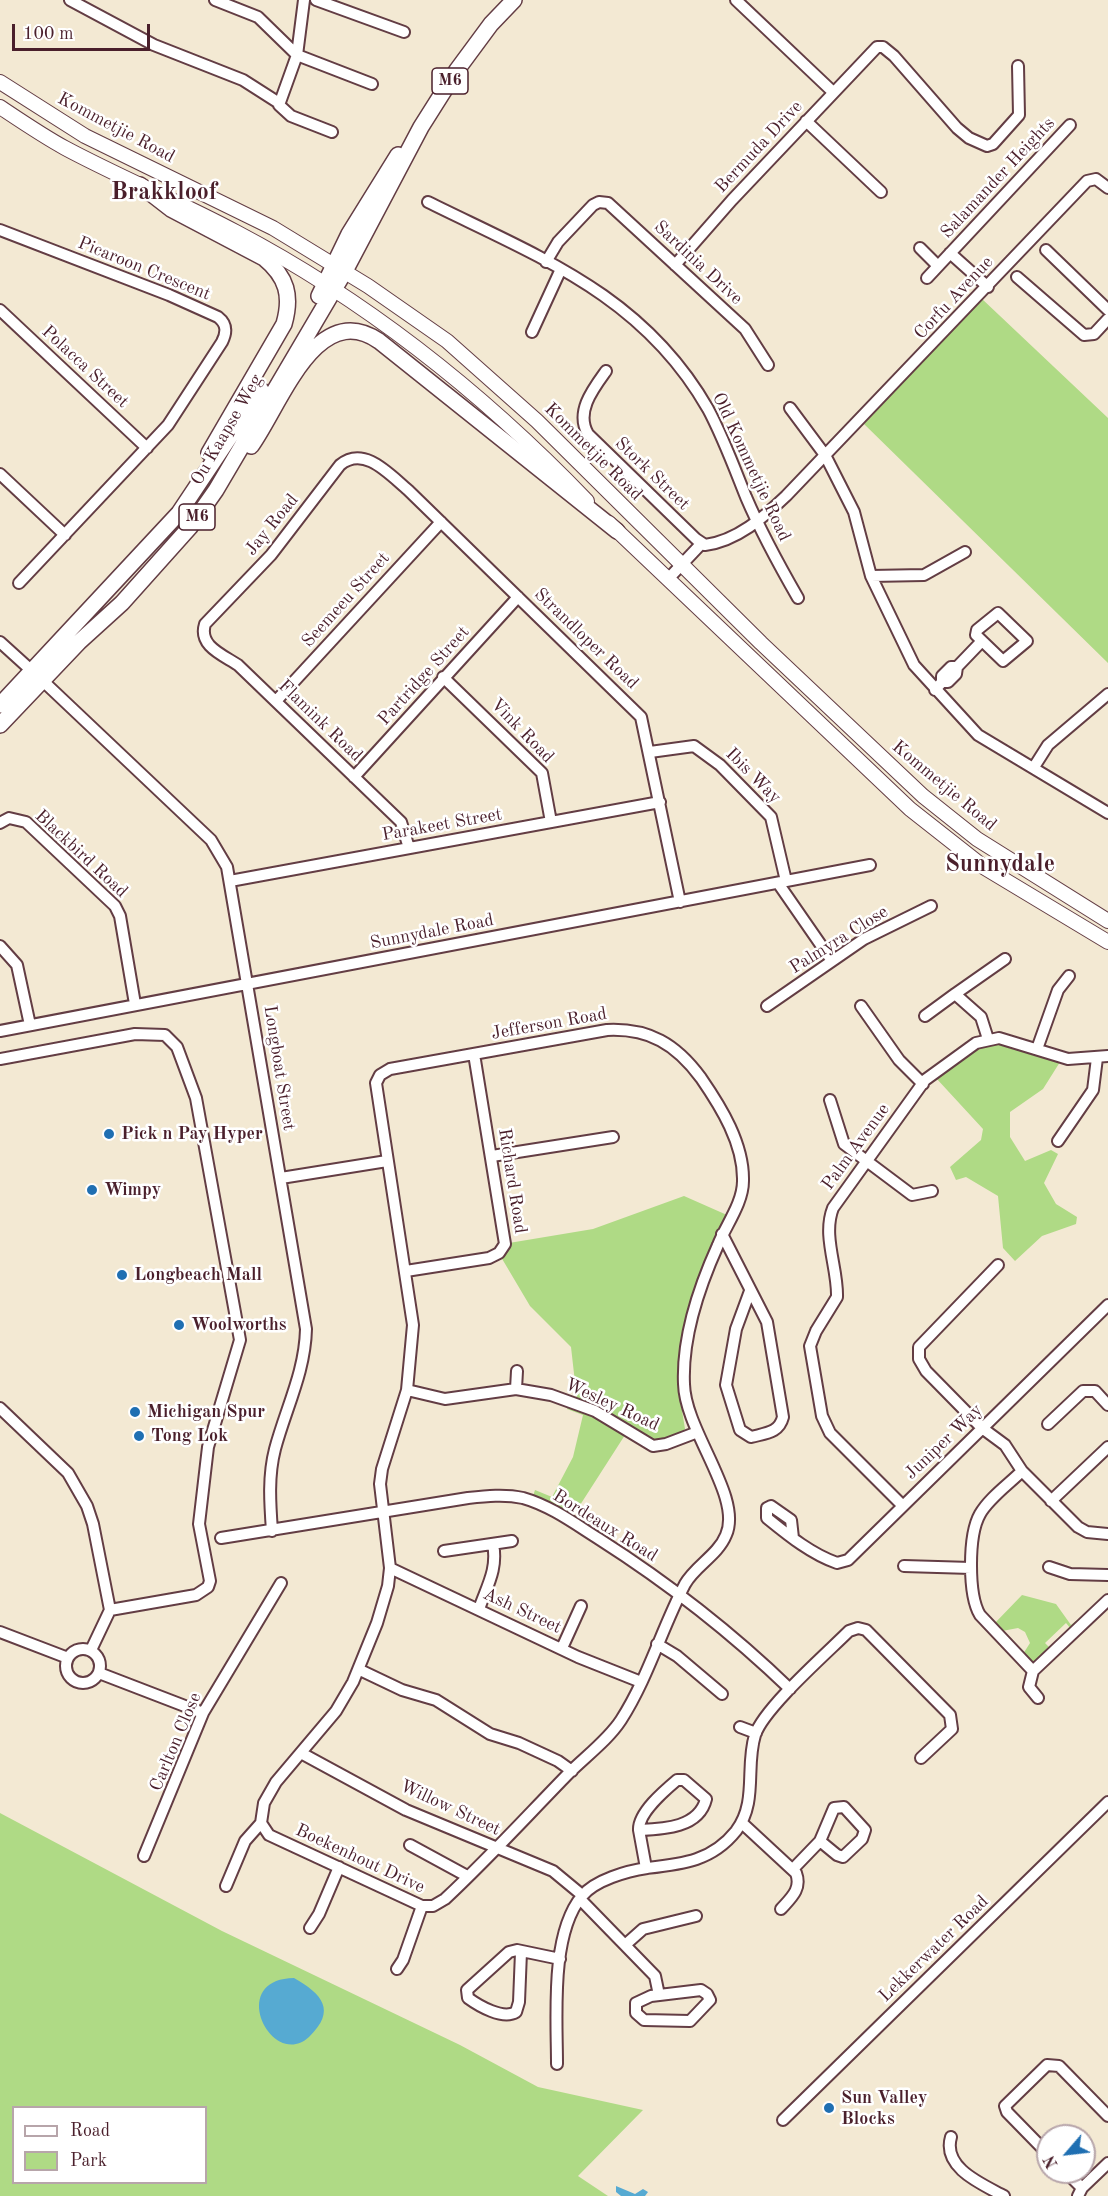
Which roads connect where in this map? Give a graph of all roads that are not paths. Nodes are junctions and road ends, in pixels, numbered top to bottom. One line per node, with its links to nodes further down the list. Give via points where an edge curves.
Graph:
1 (215, 0): 10 (street, via 258,17)
2 (304, 0): 10 (street)
3 (316, 0): 8 (street)
4 (514, 0): 9 (main road, M6)
5 (524, 0): 9 (main road, M6)
6 (736, 0): 14 (street)
7 (75, 1): 15 (street, via 154,45 243,80)
8 (404, 32)
9 (482, 38): 31 (main road, M6, via 421,127 401,149 350,234)
10 (297, 55): 13 (street); 15 (street)
11 (1018, 66): 14 (street, Bermuda Drive, via 1019,115 987,147 957,128 883,47 877,47)
12 (0, 82): 31 (main road, Kommetjie Road, via 85,136 273,228)
13 (372, 84)
14 (834, 92): 17 (street, Bermuda Drive)
15 (279, 103): 19 (street, via 291,116)
16 (0, 107): 20 (main road, Kommetjie Road, via 62,146)
17 (806, 121): 22 (street); 29 (street, Bermuda Drive)
18 (1071, 125): 27 (street, Salamander Heights)
19 (332, 132)
20 (140, 185): 35 (main road, Kommetjie Road, via 237,232); 49 (main road, via 171,209 264,258 283,277 289,300 284,324 202,466)
21 (1108, 188): 36 (street, Corfu Avenue, via 1097,179 1087,181)
22 (881, 192)
23 (428, 202): 28 (street, Old Kommetjie Road)
24 (0, 230): 44 (street, Picaroon Crescent, via 169,295 223,322 226,331 222,342 178,411)
25 (920, 248): 30 (street)
26 (1046, 250): 38 (street)
27 (950, 253): 30 (street, Salamander Heights); 36 (street, Salamander Heights)
28 (546, 261): 29 (street, Sardinia Drive, via 558,242 593,205 604,202); 32 (street, Old Kommetjie Road)
29 (675, 265): 41 (street, Sardinia Drive, via 745,329)
30 (938, 266): 34 (street, Salamander Heights)
31 (340, 268): 35 (main road, Ou Kaapse Weg / M6); 56 (main road, Kommetjie Road, via 447,341 493,381)
32 (561, 269): 40 (street); 51 (street, Old Kommetjie Road, via 629,313 676,361 709,411)
33 (1017, 277): 39 (street, via 1084,335 1094,334)
34 (927, 278)
35 (329, 287): 48 (main road, Ou Kaapse Weg / M6); 49 (main road, Ou Kaapse Weg / M6); 52 (main road, Kommetjie Road, via 436,361 525,438)
36 (988, 287): 45 (street, Corfu Avenue)
37 (0, 310): 44 (street, Polacca Street)
38 (1108, 310)
39 (1108, 319)
40 (532, 332)
41 (768, 364)
42 (606, 370): 54 (street, Stork Street, via 585,406 585,429)
43 (790, 408): 45 (street)
44 (147, 448): 53 (street, Picaroon Crescent)
45 (825, 455): 51 (street, Corfu Avenue); 57 (street, via 859,521)
46 (367, 459): 50 (street, Strandloper Road); 62 (street, Jay Road, via 354,457 340,465 280,544)
47 (0, 474): 53 (street)
48 (216, 490): 52 (main road, via 254,441 313,348 327,336 353,330 379,340); 65 (main road, Ou Kaapse Weg / M6, via 178,542)
49 (190, 497): 65 (main road, Ou Kaapse Weg / M6)
50 (441, 522): 60 (street, Strandloper Road); 69 (street, Seemeeu Street)
51 (758, 523): 54 (street, via 723,540); 61 (street, Old Kommetjie Road)
52 (617, 531): 58 (main road, Kommetjie Road)
53 (65, 535): 59 (street, Picaroon Crescent)
54 (702, 543): 56 (street)
55 (965, 552): 57 (street, via 924,575)
56 (681, 565): 58 (street); 85 (main road, Kommetjie Road, via 951,820)
57 (871, 576): 67 (street, via 909,658)
58 (669, 578): 86 (main road, Kommetjie Road, via 910,809 985,868)
59 (19, 583)
60 (518, 597): 66 (street, Partridge Street); 72 (street, Strandloper Road, via 637,712)
61 (798, 598)
62 (205, 624): 69 (street, Flamink Road, via 206,643 238,665)
63 (0, 642): 65 (street, Longboat Street)
64 (981, 642): 64 (street, via 1003,661 1027,640 998,613 977,630); 67 (street, via 957,667 942,676)
65 (37, 676): 70 (main road, Ou Kaapse Weg / M6); 71 (main road, Ou Kaapse Weg / M6); 81 (street, Longboat Street, via 211,840 224,860)
66 (443, 677): 74 (street, Partridge Street); 77 (street, Vink Road, via 542,772)
67 (938, 686): 73 (street, via 978,735)
68 (1108, 694): 73 (street, via 1048,745)
69 (276, 701): 74 (street, Flamink Road)
70 (0, 705)
71 (0, 725)
72 (650, 752): 75 (street, Strandloper Road); 82 (street, Ibis Way, via 694,746 720,765 772,819)
73 (1034, 767): 76 (street)
74 (354, 777): 79 (street, Flamink Road, via 401,822)
75 (660, 802): 77 (street, Parakeet Street); 83 (street, Strandloper Road)
76 (1108, 813)
77 (551, 822): 79 (street, Parakeet Street)
78 (0, 823): 93 (street, Blackbird Road, via 9,818 26,822 115,906)
79 (409, 848): 81 (street, Parakeet Street)
80 (870, 865): 82 (street, Sunnydale Road)
81 (230, 881): 91 (street, Longboat Street)
82 (782, 882): 83 (street, Sunnydale Road); 89 (street)
83 (680, 902): 91 (street, Sunnydale Road)
84 (931, 906): 89 (street, Palmyra Close, via 879,930)
85 (1108, 921)
86 (1108, 942)
87 (0, 946): 97 (street, via 17,965)
88 (1005, 959): 92 (street)
89 (832, 960): 94 (street, Palmyra Close)
90 (1069, 976): 100 (street, via 1058,990)
91 (249, 984): 93 (street, Sunnydale Road); 111 (street, Longboat Street)
92 (956, 994): 96 (street); 99 (street, via 981,1017)
93 (135, 1004): 97 (street, Sunnydale Road)
94 (767, 1006)
95 (861, 1006): 104 (street, via 899,1060)
96 (925, 1016)
97 (30, 1025): 98 (street, Sunnydale Road)
98 (0, 1031)
99 (988, 1039): 100 (street, via 999,1038); 104 (street, Palm Avenue, via 963,1052)
100 (1037, 1049): 102 (street, via 1068,1059)
101 (474, 1054): 108 (street, Richard Road); 109 (street, Jefferson Road, via 390,1069 380,1075 375,1089); 113 (street, Jefferson Road, via 607,1030 635,1030 670,1045 688,1061 720,1107 739,1155 743,1186)
102 (1102, 1057): 107 (street, via 1093,1090)
103 (0, 1059): 148 (street, via 146,1034 169,1036 196,1098 240,1340 208,1446 199,1524 210,1581 196,1595)
104 (923, 1083): 110 (street, Palm Avenue)
105 (830, 1100): 110 (street, via 840,1139)
106 (613, 1137): 108 (street)
107 (1058, 1141)
108 (492, 1156): 115 (street, Richard Road, via 506,1237 502,1251 489,1257)
109 (387, 1161): 111 (street); 115 (street, Jefferson Road)
110 (865, 1162): 112 (street, via 912,1195); 129 (street, Palm Avenue, via 831,1214 829,1236 837,1297 813,1336 811,1350 827,1429)
111 (281, 1178): 131 (street, Longboat Street, via 306,1329 304,1362 273,1462)
112 (932, 1191)
113 (722, 1234): 116 (street); 125 (street, Jefferson Road, via 709,1264 685,1359 685,1399)
114 (998, 1265): 124 (street, via 918,1351 926,1371)
115 (406, 1271): 120 (street, Jefferson Road, via 413,1325)
116 (750, 1291): 116 (street, via 767,1322 783,1417 776,1430 751,1437 740,1430 726,1384 736,1329)
117 (1108, 1305): 124 (street, Juniper Way)
118 (517, 1371): 119 (street)
119 (516, 1389): 120 (street, Wesley Road, via 445,1399); 125 (street, Wesley Road, via 580,1405 648,1444 666,1444)
120 (407, 1390): 130 (street, Jefferson Road, via 382,1469)
121 (1108, 1405): 123 (street, via 1094,1391 1083,1391)
122 (0, 1408): 148 (street, via 78,1486 93,1524)
123 (1048, 1424)
124 (982, 1428): 127 (street, via 1005,1445); 129 (street, Juniper Way)
125 (695, 1432): 144 (street, Jefferson Road, via 723,1488 729,1522 724,1540 686,1582)
126 (1108, 1447): 128 (street)
127 (1022, 1471): 128 (street); 141 (street, via 981,1512 975,1527)
128 (1052, 1501): 132 (street, via 1080,1528)
129 (902, 1505): 134 (street, Juniper Way, via 842,1563 820,1556)
130 (383, 1512): 131 (street, Bordeaux Road); 140 (street); 144 (street, Bordeaux Road, via 488,1496 522,1498 571,1521)
131 (272, 1531): 133 (street, Bordeaux Road)
132 (1108, 1534)
133 (221, 1538)
134 (793, 1538)
135 (512, 1541): 136 (street)
136 (493, 1544): 137 (street); 147 (street, via 495,1565)
137 (444, 1551)
138 (904, 1566): 141 (street)
139 (1049, 1567): 142 (street, via 1070,1574)
140 (390, 1568): 147 (street, Ash Street); 154 (street, via 384,1601)
141 (971, 1568): 155 (street, via 975,1607)
142 (1108, 1575)
143 (281, 1583): 161 (street, Carlton Close)
144 (681, 1594): 150 (street, Boekenhout Drive); 158 (street, Bordeaux Road)
145 (1108, 1599): 155 (street)
146 (581, 1606): 151 (street)
147 (479, 1609): 151 (street, Ash Street)
148 (110, 1610): 152 (street)
149 (1, 1635): 153 (street)
150 (657, 1644): 157 (street, Boekenhout Drive); 159 (street)
151 (561, 1648): 157 (street, Ash Street)
152 (91, 1650): 153 (street, via 76,1650); 156 (street, via 100,1663)
153 (68, 1658): 156 (street, via 73,1686 86,1683)
154 (360, 1670): 164 (street, via 336,1711); 166 (street, via 402,1690 436,1700 490,1734 519,1743)
155 (1033, 1671): 160 (street, via 1029,1686)
156 (99, 1673): 161 (street)
157 (640, 1682): 166 (street, Boekenhout Drive, via 615,1729)
158 (790, 1689): 163 (street); 165 (street, via 849,1631 864,1629 951,1717 952,1729)
159 (722, 1694)
160 (1038, 1698)
161 (203, 1713): 174 (street, Carlton Close)
162 (740, 1727): 163 (street)
163 (756, 1733): 169 (street, via 751,1791)
164 (301, 1753): 168 (street, via 264,1803); 173 (street, Willow Street, via 406,1810)
165 (921, 1758)
166 (572, 1771): 173 (street, Boekenhout Drive)
167 (1108, 1802): 192 (street, Lekkerwater Road)
168 (261, 1823): 175 (street, Boekenhout Drive, via 269,1835); 179 (street, via 245,1841)
169 (742, 1823): 176 (street, via 721,1847 707,1856 682,1865); 177 (street)
170 (639, 1830): 170 (street, via 644,1814 677,1780 688,1782 706,1799 699,1813 685,1823); 176 (street)
171 (820, 1841): 171 (street, via 843,1857 864,1837 865,1830 844,1807 837,1806); 177 (street)
172 (410, 1845): 178 (street)
173 (494, 1848): 178 (street, Boekenhout Drive); 180 (street, Willow Street, via 552,1871)
174 (144, 1856)
175 (339, 1867): 181 (street, Boekenhout Drive); 184 (street)
176 (646, 1868): 180 (street, via 620,1874)
177 (793, 1869): 182 (street, via 798,1888)
178 (467, 1876): 181 (street, Boekenhout Drive, via 441,1902)
179 (226, 1886)
180 (581, 1897): 185 (street, Willow Street); 187 (street, via 568,1921)
181 (422, 1906): 188 (street)
182 (781, 1909)
183 (696, 1917): 185 (street, via 643,1929)
184 (310, 1928)
185 (625, 1946): 189 (street, Willow Street, via 655,1976)
186 (521, 1952): 186 (street, via 516,2012 502,2014 468,1998 467,1990 506,1954); 187 (street)
187 (560, 1959): 190 (street)
188 (397, 1969)
189 (659, 1995): 189 (street, via 638,2002 635,2010 639,2019 690,2021 710,2000 701,1990)
190 (557, 2064)
191 (1108, 2116): 194 (street, via 1059,2066 1047,2065 1005,2106)
192 (783, 2120)
193 (951, 2137): 197 (street, via 953,2160 971,2178)
194 (1036, 2142)
195 (1108, 2163): 196 (street)
196 (1080, 2192)
197 (1004, 2196)

